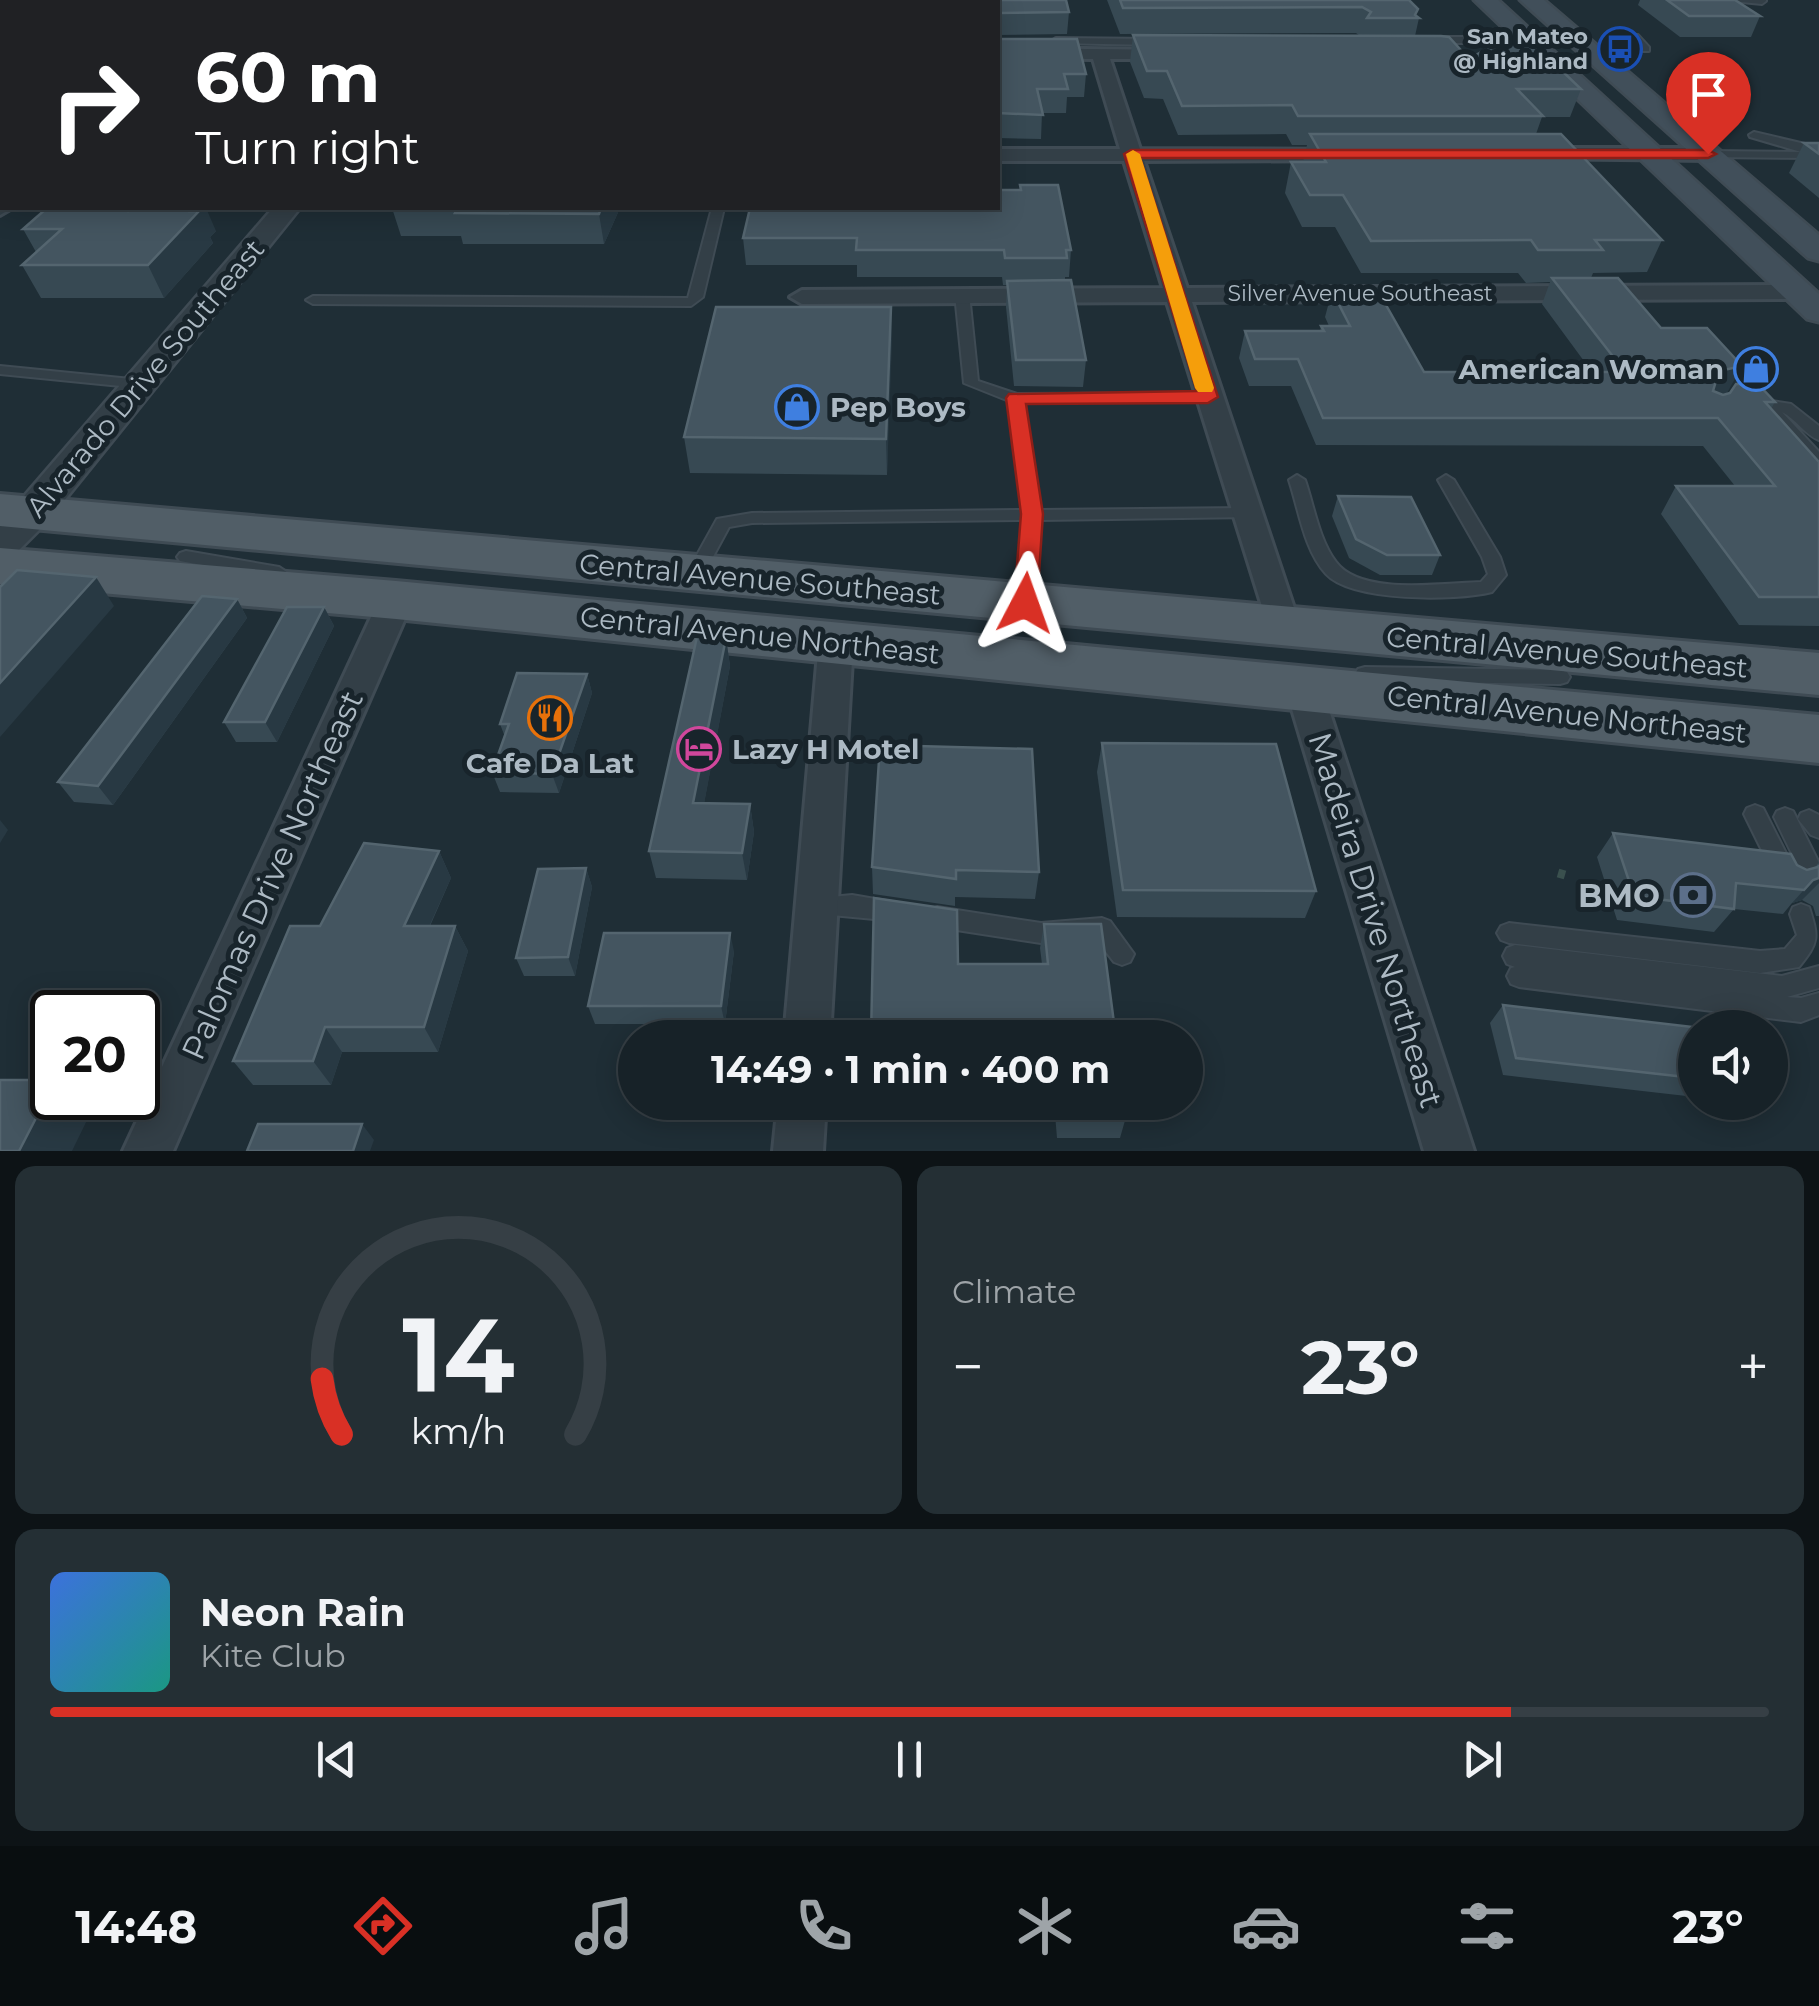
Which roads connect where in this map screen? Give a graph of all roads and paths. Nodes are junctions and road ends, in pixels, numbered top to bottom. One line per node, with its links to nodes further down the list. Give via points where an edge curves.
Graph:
1 (1485, 0): 16 (main road)
2 (1531, 0): 25 (main road)
3 (1726, 0): 4 (lane); 5 (lane)
4 (1717, 1)
5 (1762, 1)
6 (1482, 33): 10 (lane, via 1476,40)
7 (1635, 37): 12 (lane)
8 (1000, 41): 9 (lane)
9 (1172, 42)
10 (1436, 43): 11 (street); 16 (street)
11 (1412, 47)
12 (1646, 50)
13 (1000, 54): 14 (street)
14 (1100, 54): 15 (street); 21 (street)
15 (1196, 54)
16 (1520, 54): 24 (main road)
17 (1754, 134): 19 (lane)
18 (1814, 136): 19 (lane)
19 (1801, 146): 26 (lane)
20 (1000, 154): 21 (street)
21 (1131, 154): 22 (street); 31 (street)
22 (1376, 154)
23 (1516, 154): 24 (street)
24 (1650, 154): 25 (street); 34 (main road)
25 (1708, 154): 26 (lane); 29 (main road)
26 (1816, 155)
27 (285, 210): 36 (street, Alvarado Drive Southeast)
28 (718, 210): 33 (lane, via 690,302)
29 (1819, 250)
30 (962, 294): 31 (street, Silver Avenue Southeast); 32 (street, Silver Avenue Southeast); 38 (lane, via 971,383)
31 (1174, 294): 34 (street, Silver Avenue Southeast); 37 (street)
32 (802, 296)
33 (313, 300)
34 (1809, 302)
35 (1, 371): 36 (lane)
36 (140, 384): 47 (street, Alvarado Drive Southeast)
37 (1208, 397): 38 (lane); 45 (street)
38 (1016, 398): 46 (lane)
39 (1781, 405): 40 (lane); 41 (lane); 42 (lane, via 1754,402 1780,417)
40 (1819, 416)
41 (1819, 435)
42 (1819, 462)
43 (1297, 480): 44 (lane, via 1329,566 1342,581 1368,589 1486,588 1497,575 1491,558)
44 (1446, 480)
45 (1246, 513): 46 (lane); 53 (street)
46 (1032, 514): 50 (lane, via 752,518 723,524); 52 (lane)
47 (11, 523): 50 (main road, Central Avenue Southeast)
48 (186, 557): 56 (lane, Central Avenue Southeast, via 286,574 1322,673)
49 (0, 566): 51 (main road, Central Avenue Northeast)
50 (696, 573): 52 (main road, Central Avenue Southeast)
51 (396, 600): 54 (main road, Central Avenue Northeast); 71 (street, Palomas Drive Northeast)
52 (1025, 603): 53 (main road, Central Avenue Southeast)
53 (1282, 626): 55 (main road, Central Avenue Southeast)
54 (836, 642): 57 (main road, Central Avenue Northeast); 63 (street)
55 (1819, 674)
56 (1560, 677)
57 (1304, 689): 58 (main road, Central Avenue Northeast); 73 (street, Madeira Drive Northeast)
58 (1819, 738)
59 (1756, 814): 61 (lane)
60 (1785, 817): 62 (lane)
61 (1787, 880)
62 (1818, 884)
63 (816, 906): 65 (lane, via 852,905 1041,932 1102,928); 69 (street)
64 (1801, 914): 66 (lane, via 1810,938 1791,958)
65 (1122, 954)
66 (1514, 955): 67 (lane, via 1782,987); 68 (lane)
67 (1819, 977)
68 (1813, 1009)
69 (808, 1020)
70 (801, 1120): 72 (street)
71 (148, 1151)
72 (798, 1151)
73 (1449, 1151)

